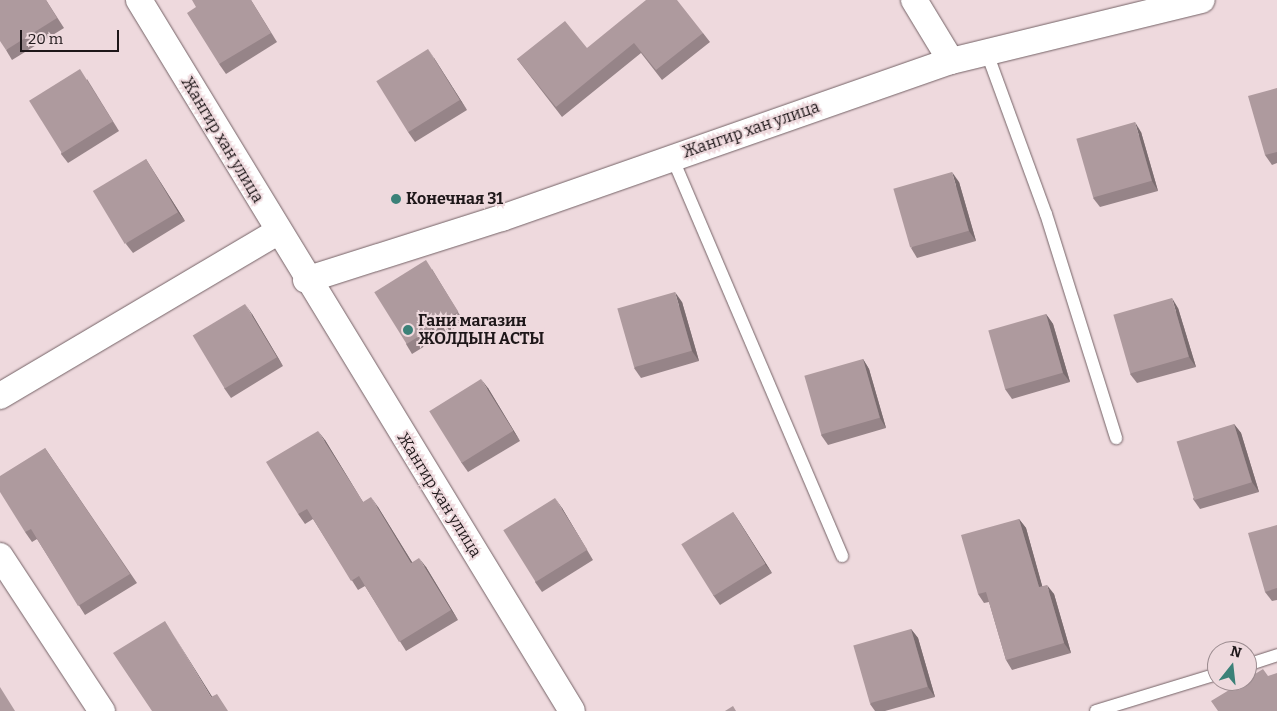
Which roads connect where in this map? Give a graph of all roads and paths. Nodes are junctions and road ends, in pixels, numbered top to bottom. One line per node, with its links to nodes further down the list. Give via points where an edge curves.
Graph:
1 (139, 0): 7 (street, Жангир хан улица)
2 (914, 0): 5 (street)
3 (1202, 0): 4 (street, Жангир хан улица)
4 (987, 53): 5 (street, Жангир хан улица); 10 (lane, via 1046,214)
5 (951, 61): 6 (street, Жангир хан улица)
6 (672, 157): 8 (street, Жангир хан улица, via 502,218); 12 (lane)
7 (277, 232): 8 (street, Жангир хан улица); 9 (street)
8 (306, 280): 17 (street, Жангир хан улица)
9 (0, 396)
10 (1116, 438)
11 (0, 556): 16 (street)
12 (842, 556)
13 (1277, 656): 14 (lane)
14 (1257, 662)
15 (1207, 677): 18 (lane)
16 (102, 711)
17 (572, 711)
18 (1096, 711)

